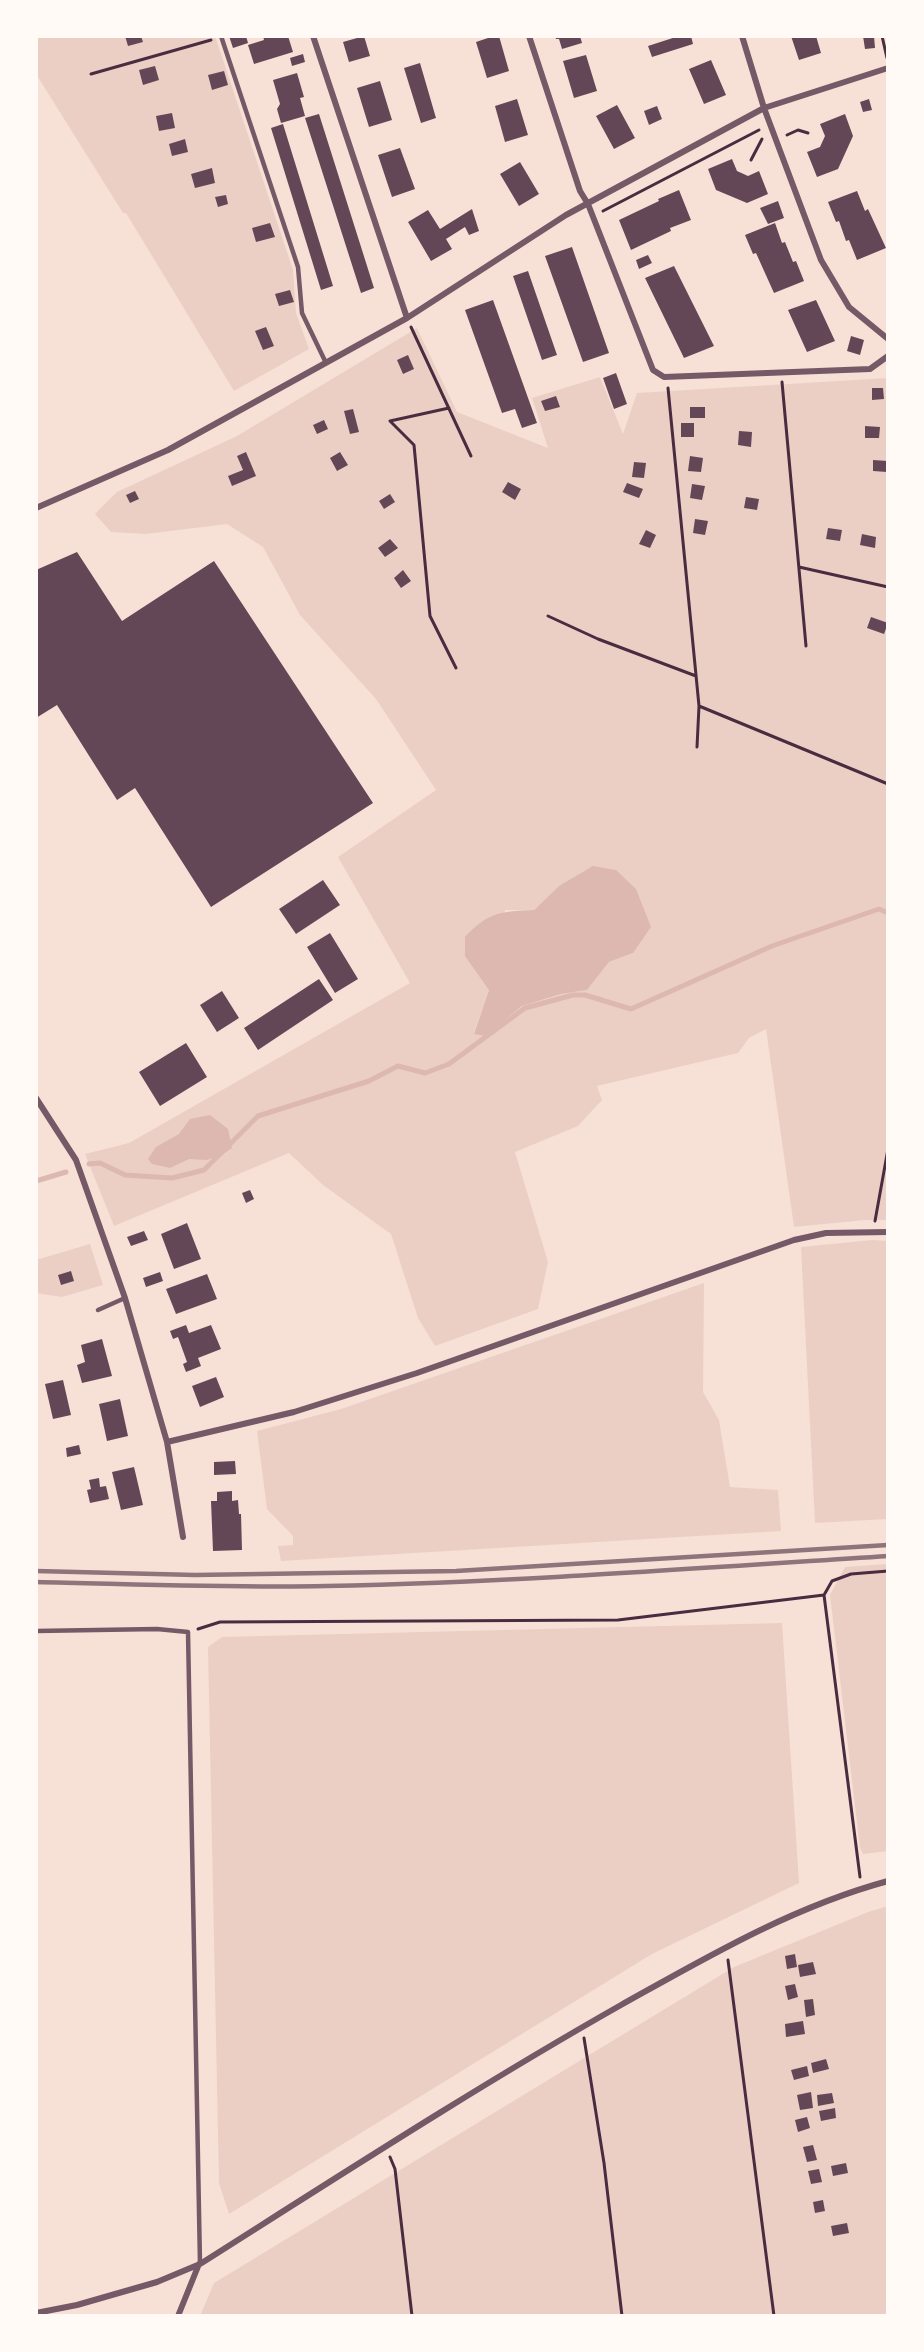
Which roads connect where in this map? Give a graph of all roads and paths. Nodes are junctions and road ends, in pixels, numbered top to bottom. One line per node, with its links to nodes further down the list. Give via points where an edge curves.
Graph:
1 (313, 36): 17 (street)
2 (529, 36): 15 (street, via 580,191)
3 (742, 36): 8 (street)
4 (882, 36): 6 (path)
5 (222, 37): 7 (path); 20 (lane, via 298,267 302,314)
6 (888, 66): 8 (street)
7 (91, 74)
8 (765, 108): 9 (street); 15 (street)
9 (770, 124): 14 (path); 16 (path); 18 (street, via 821,260 849,307)
10 (784, 127): 12 (path)
11 (808, 133): 12 (path, via 798,130)
12 (787, 135): 13 (path)
13 (790, 145)
14 (751, 160)
15 (588, 204): 16 (street); 17 (street)
16 (593, 216): 22 (street, via 652,370)
17 (407, 318): 20 (street); 23 (path)
18 (888, 339)
19 (888, 356): 21 (street, via 870,369)
20 (326, 363): 25 (street, via 168,450)
21 (781, 372): 22 (street); 26 (path)
22 (667, 377): 31 (path)
23 (449, 408): 24 (path); 30 (path, via 390,421 414,445 430,616)
24 (471, 456)
25 (36, 508)
26 (799, 567): 27 (path); 29 (path)
27 (888, 587)
28 (548, 616): 31 (path)
29 (806, 646)
30 (456, 668)
31 (696, 676): 32 (path)
32 (699, 706): 33 (path); 34 (path)
33 (698, 747)
34 (888, 784)
35 (36, 1098): 39 (street, via 76,1160)
36 (888, 1149): 37 (path)
37 (873, 1232): 38 (street); 41 (street, via 826,1233 794,1240 417,1373 294,1412)
38 (888, 1232)
39 (125, 1298): 40 (lane); 41 (street)
40 (98, 1310)
41 (167, 1442): 42 (street)
42 (183, 1537)
43 (888, 1571): 44 (path, via 851,1574 832,1581)
44 (824, 1595): 46 (path, via 618,1620 220,1622); 48 (path)
45 (36, 1631): 46 (lane)
46 (188, 1632): 52 (lane)
47 (888, 1881): 48 (street)
48 (861, 1888): 49 (street)
49 (726, 1946): 50 (street); 57 (path)
50 (583, 2027): 51 (street); 56 (path)
51 (385, 2148): 52 (street); 55 (path, via 395,2169)
52 (200, 2264): 53 (street, via 157,2282); 54 (street)
53 (36, 2313)
54 (178, 2316)
55 (412, 2316)
56 (622, 2316)
57 (774, 2316)

